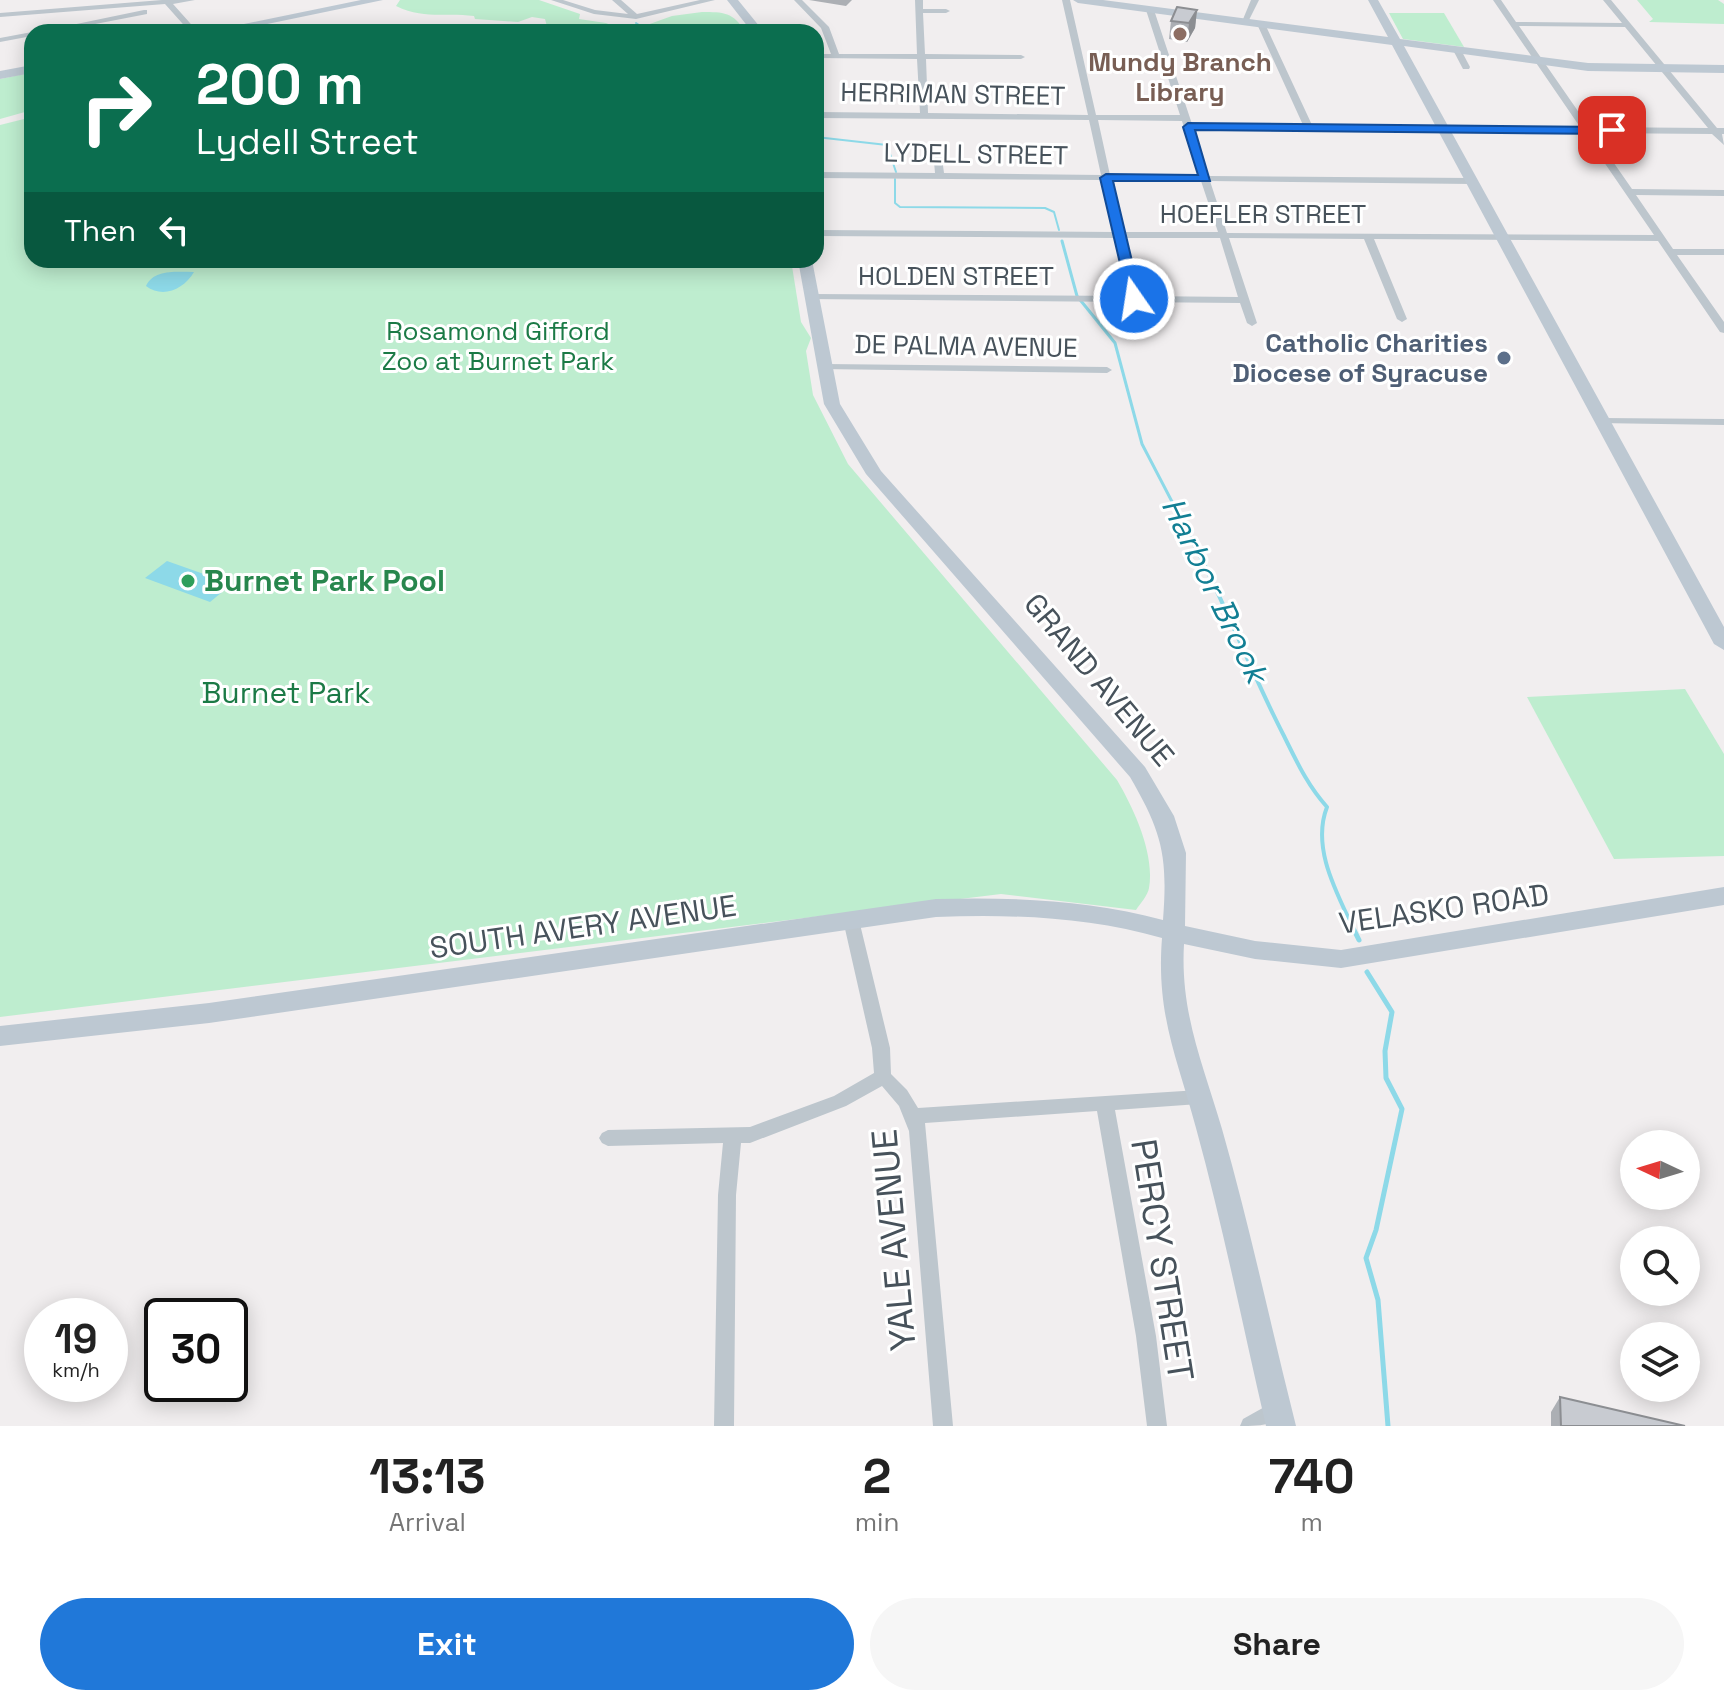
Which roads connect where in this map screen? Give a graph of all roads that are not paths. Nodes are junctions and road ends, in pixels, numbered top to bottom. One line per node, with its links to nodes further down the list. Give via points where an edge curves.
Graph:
1 (191, 0): 15 (street)
2 (378, 0): 24 (street)
3 (555, 0): 20 (street)
4 (616, 0): 20 (street)
5 (711, 0): 20 (street)
6 (732, 0): 25 (street)
7 (798, 0): 26 (street)
8 (919, 0): 17 (street)
9 (1066, 0): 47 (street)
10 (1078, 0): 16 (street)
11 (1255, 0): 21 (street)
12 (1373, 0): 33 (street)
13 (1497, 0): 28 (street)
14 (1607, 0): 29 (street)
15 (169, 4): 19 (street); 22 (street); 23 (street)
16 (1148, 6): 21 (street); 48 (street)
17 (919, 11): 18 (street); 37 (street)
18 (946, 11)
19 (0, 15)
20 (636, 17)
21 (1244, 22): 27 (street)
22 (78, 24)
23 (187, 24)
24 (253, 24)
25 (752, 24)
26 (822, 24)
27 (1261, 24): 33 (street); 49 (street)
28 (1513, 24): 29 (street); 39 (street)
29 (1627, 25): 41 (street)
30 (824, 26): 36 (street)
31 (24, 36): 32 (street)
32 (0, 40)
33 (1395, 42): 34 (street); 50 (street)
34 (1457, 50): 39 (street); 40 (street)
35 (824, 56): 36 (street)
36 (836, 56): 37 (street)
37 (921, 56): 38 (street); 46 (street)
38 (1021, 57)
39 (1542, 65): 41 (street); 51 (street)
40 (1466, 67)
41 (1663, 69): 42 (street); 52 (street)
42 (1724, 69)
43 (24, 70): 44 (street)
44 (0, 75)
45 (824, 115): 46 (street, HERRIMAN STREET)
46 (924, 116): 47 (street, HERRIMAN STREET)
47 (1093, 118): 48 (street, HERRIMAN STREET); 57 (street)
48 (1187, 122): 49 (street, HERRIMAN STREET); 58 (street)
49 (1309, 128): 50 (street, HERRIMAN STREET)
50 (1443, 129): 51 (street, HERRIMAN STREET); 59 (street)
51 (1586, 130): 52 (street, HERRIMAN STREET); 60 (street)
52 (1720, 131): 53 (street)
53 (1724, 142)
54 (937, 151): 56 (street)
55 (824, 175): 56 (street, LYDELL STREET)
56 (940, 176): 57 (street, LYDELL STREET)
57 (1106, 178): 58 (street, LYDELL STREET); 63 (street)
58 (1205, 178): 59 (street, LYDELL STREET); 64 (street)
59 (1471, 181): 66 (street)
60 (1629, 192): 61 (street); 67 (street)
61 (1724, 193)
62 (824, 233): 63 (street, HOEFLER STREET)
63 (1120, 235): 64 (street, HOEFLER STREET); 72 (street)
64 (1223, 236): 65 (street, HOEFLER STREET); 73 (street)
65 (1368, 237): 66 (street, HOEFLER STREET); 76 (street)
66 (1502, 237): 67 (street, HOEFLER STREET); 81 (street)
67 (1661, 238): 68 (street)
68 (1670, 252): 69 (street); 74 (street)
69 (1724, 252)
70 (807, 268): 71 (street, GRAND AVENUE)
71 (812, 297): 72 (street, HOLDEN STREET); 79 (street, GRAND AVENUE)
72 (1134, 299): 73 (street, HOLDEN STREET)
73 (1244, 300): 77 (street)
74 (1712, 312): 75 (street); 78 (street)
75 (1724, 312)
76 (1402, 319)
77 (1252, 323)
78 (1724, 330)
79 (825, 367): 80 (street, DE PALMA AVENUE); 86 (street, GRAND AVENUE, via 832,404 874,474 1138,772 1163,816 1175,853)
80 (1107, 370)
81 (1602, 421): 82 (street); 83 (street)
82 (1724, 422)
83 (1724, 644)
84 (1724, 896): 86 (street, VELASKO ROAD, via 1360,958 1292,956)
85 (851, 920): 86 (street, SOUTH AVERY AVENUE, via 991,905 1072,912); 87 (street, SOUTH AVERY AVENUE, via 209,1013); 88 (street)
86 (1174, 933): 89 (street, GRAND AVENUE, via 1174,1005)
87 (0, 1036)
88 (883, 1077): 91 (street, YALE AVENUE, via 905,1097); 92 (street, via 840,1101 750,1135)
89 (1199, 1097): 90 (street); 94 (street, GRAND AVENUE)
90 (1105, 1105): 91 (street); 97 (street, PERCY STREET)
91 (915, 1116): 96 (street, YALE AVENUE)
92 (733, 1136): 93 (street); 95 (street, via 727,1195)
93 (608, 1138)
94 (1279, 1418): 98 (street)
95 (724, 1426)
96 (943, 1426)
97 (1157, 1426)
98 (1250, 1426)

